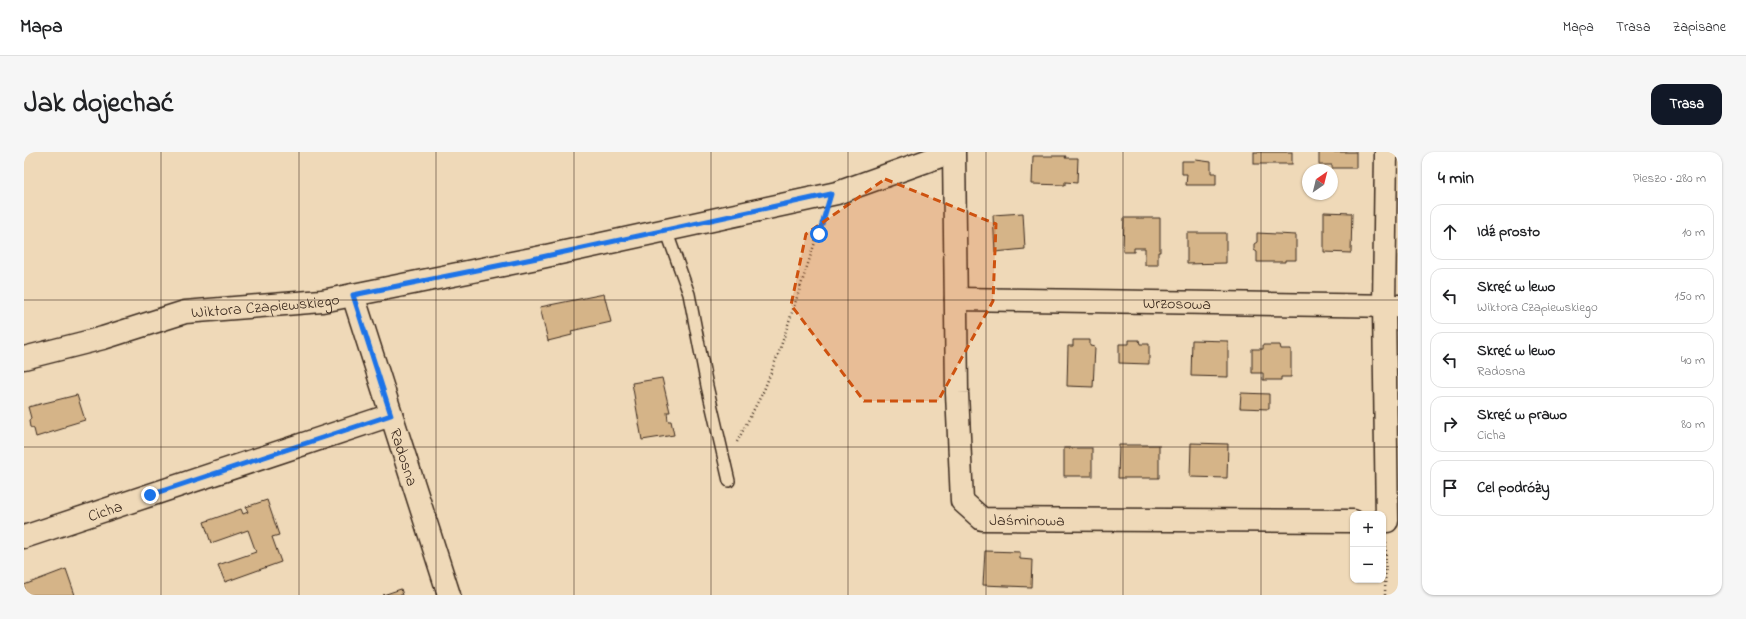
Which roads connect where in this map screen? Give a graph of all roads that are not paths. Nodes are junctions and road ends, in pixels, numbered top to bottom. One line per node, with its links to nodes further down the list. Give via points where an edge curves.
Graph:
1 (953, 152): 3 (street, Wiktora Czapiewskiego, via 831,194); 5 (street, Jaśminowa)
2 (1386, 152): 6 (street)
3 (666, 230): 4 (street, Wiktora Czapiewskiego); 9 (lane, via 689,294)
4 (353, 295): 7 (street, Wiktora Czapiewskiego, via 322,301 184,312 103,338); 8 (street, Radosna)
5 (956, 299): 6 (street, Wrzosowa); 10 (street, Jaśminowa, via 962,501 982,519)
6 (1391, 306): 11 (street)
7 (24, 358)
8 (391, 415): 12 (street, Cicha); 13 (street, Radosna)
9 (729, 481)
10 (1350, 521)
11 (1389, 521)
12 (24, 537)
13 (449, 595)

